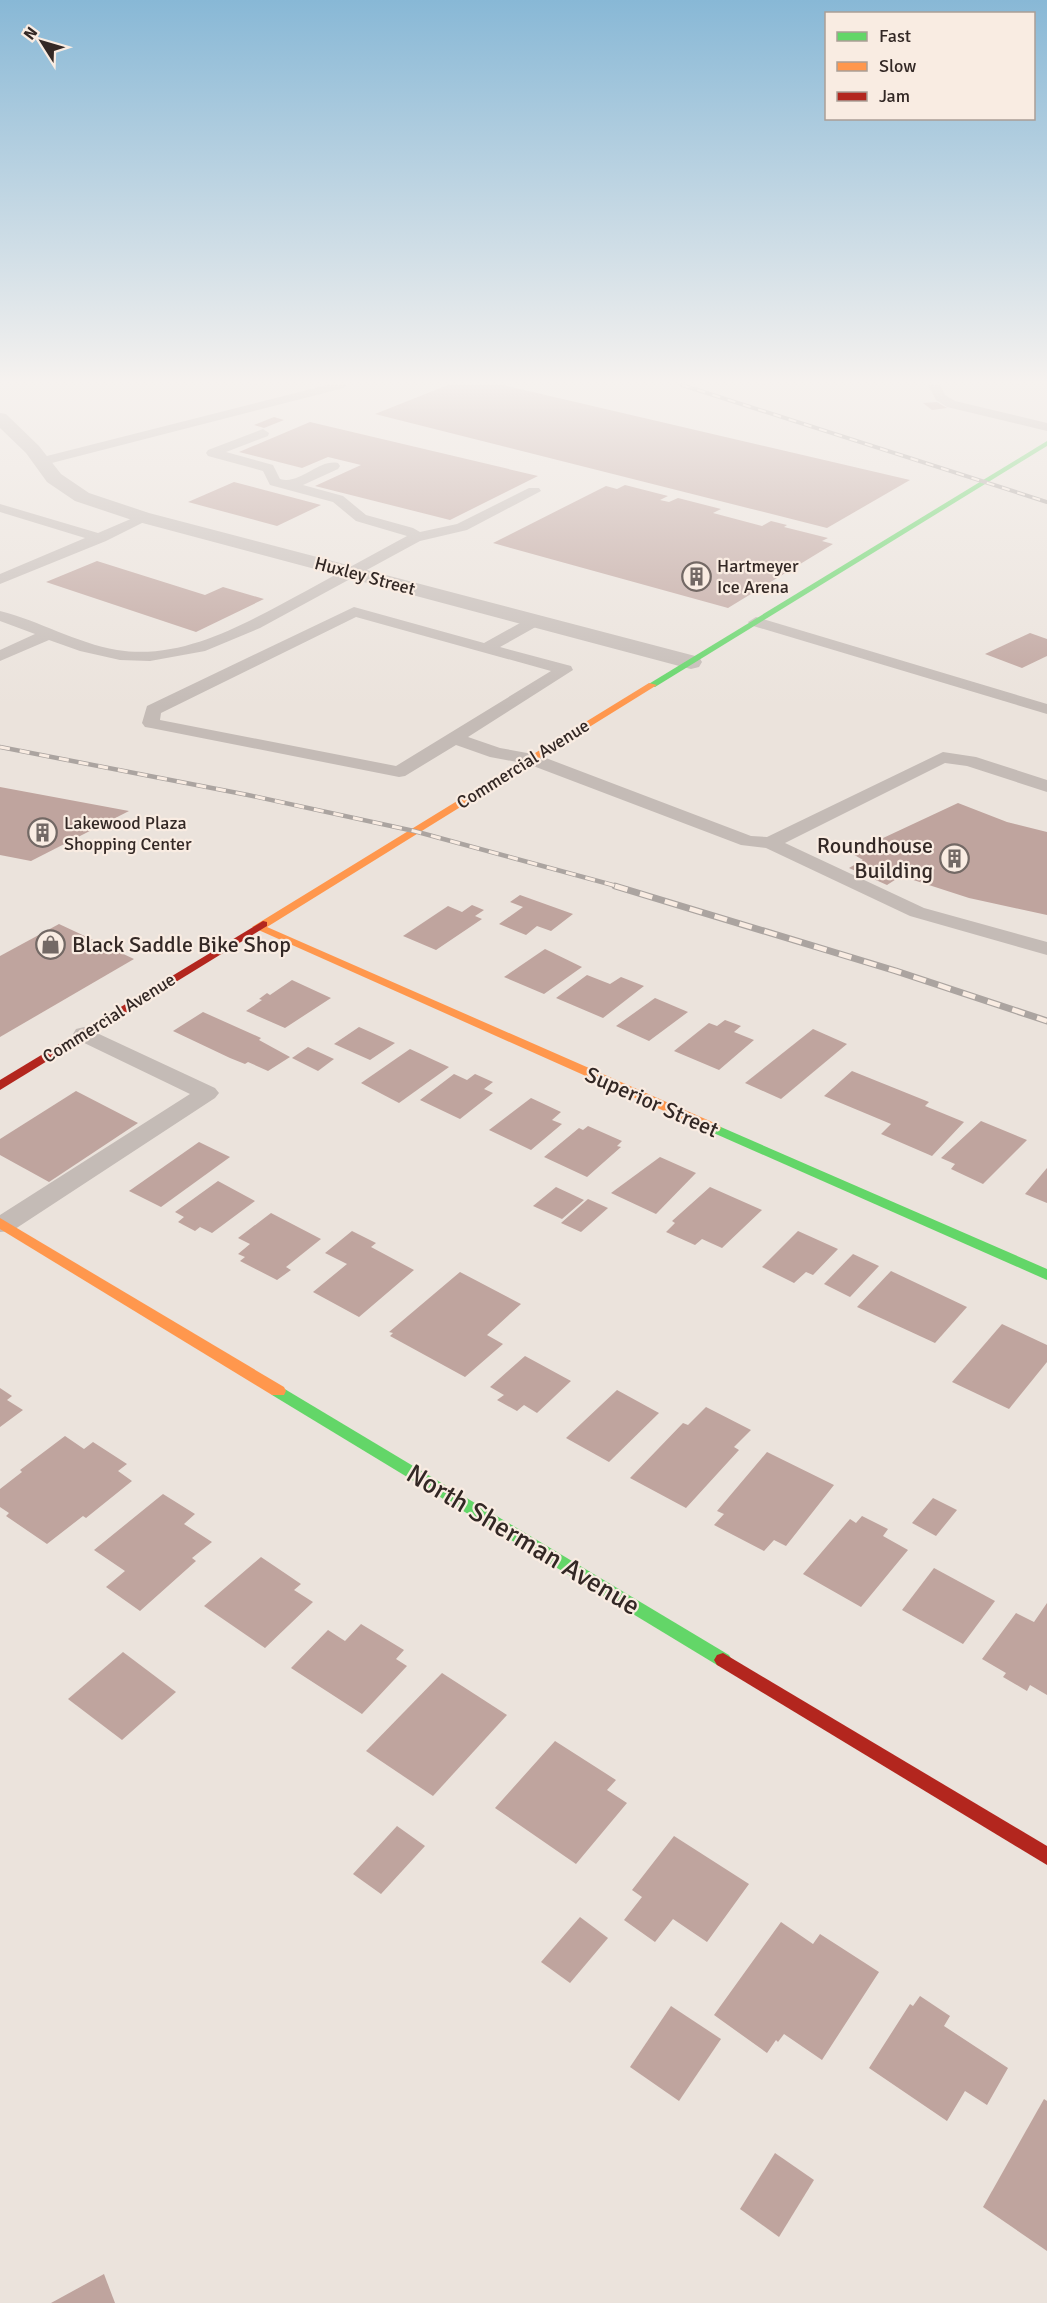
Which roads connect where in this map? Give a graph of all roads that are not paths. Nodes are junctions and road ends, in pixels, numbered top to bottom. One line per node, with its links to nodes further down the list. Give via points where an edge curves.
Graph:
1 (75, 492): 6 (street, Huxley Street)
2 (314, 492): 8 (lane, via 338,499 361,518 408,531)
3 (531, 492): 8 (lane, via 462,527)
4 (967, 492): 13 (street, Commercial Avenue)
5 (0, 508): 7 (lane)
6 (145, 518): 7 (lane); 9 (street, Huxley Street)
7 (101, 538): 10 (lane)
8 (415, 538): 9 (lane)
9 (352, 572): 12 (street, Huxley Street); 14 (lane, via 254,625 198,648 150,656 120,655)
10 (0, 579)
11 (0, 616): 14 (lane)
12 (535, 621): 15 (lane); 17 (street, Huxley Street)
13 (756, 622): 17 (street, Commercial Avenue); 18 (lane)
14 (49, 634): 16 (lane)
15 (487, 648): 19 (lane, via 565,670); 19 (lane, via 354,612 153,710 151,723 399,772)
16 (0, 656)
17 (691, 662): 20 (street, Commercial Avenue)
18 (1047, 709)
19 (454, 738): 20 (lane, via 496,753)
20 (532, 759): 22 (lane, via 748,841); 23 (street, Commercial Avenue)
21 (1047, 786): 22 (lane, via 970,761 943,758)
22 (770, 843): 24 (lane, via 917,912)
23 (258, 927): 25 (street, Commercial Avenue); 28 (street, Superior Street)
24 (1047, 949)
25 (84, 1034): 26 (street, Commercial Avenue); 27 (lane, via 207,1093)
26 (0, 1086)
27 (2, 1224): 29 (street, North Sherman Avenue)
28 (1047, 1275)
29 (1043, 1845)

